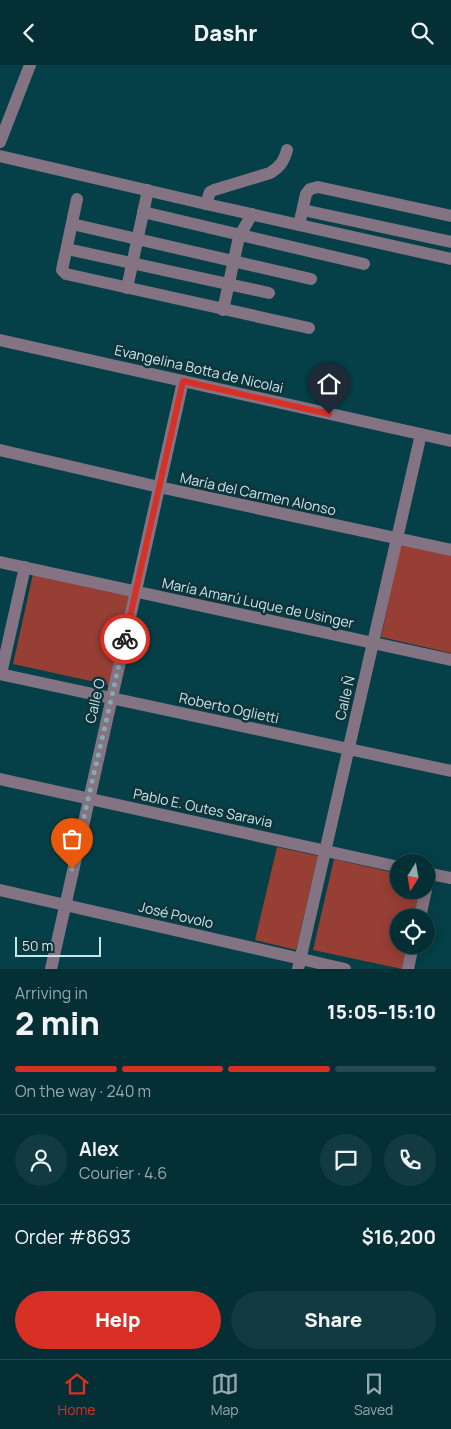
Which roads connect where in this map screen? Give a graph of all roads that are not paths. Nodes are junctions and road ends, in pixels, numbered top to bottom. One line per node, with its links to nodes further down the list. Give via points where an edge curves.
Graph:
1 (30, 65): 2 (street)
2 (0, 142)
3 (287, 150): 7 (street, via 278,168 210,192)
4 (0, 156): 5 (street)
5 (148, 190): 7 (street); 9 (street)
6 (77, 199): 12 (street)
7 (206, 204): 10 (street)
8 (302, 210): 11 (street, via 306,194 318,187); 13 (street); 16 (street)
9 (143, 212): 14 (street); 15 (street)
10 (252, 214): 13 (street); 14 (street)
11 (451, 216)
12 (72, 224): 15 (street); 17 (street)
13 (299, 225): 18 (street)
14 (241, 234): 19 (street); 21 (street)
15 (138, 239): 19 (street); 20 (street)
16 (451, 242)
17 (66, 249): 20 (street); 24 (street, via 62,270 66,274)
18 (451, 259)
19 (234, 261): 22 (street); 23 (street)
20 (132, 263): 23 (street); 24 (street)
21 (364, 264)
22 (311, 279)
23 (228, 285): 25 (street); 26 (street)
24 (127, 288): 26 (street)
25 (269, 293)
26 (223, 310): 27 (street)
27 (309, 328)
28 (0, 340): 29 (street, Evangelina Botta de Nicolai)
29 (183, 381): 30 (street, Evangelina Botta de Nicolai); 33 (street, Calle O)
30 (421, 434): 31 (street, Evangelina Botta de Nicolai); 34 (street, Calle Ñ)
31 (451, 441)
32 (0, 450): 33 (street, María del Carmen Alonso)
33 (159, 487): 34 (street, María del Carmen Alonso); 38 (street, Calle O)
34 (397, 539): 35 (street, María del Carmen Alonso); 39 (street, Calle Ñ)
35 (451, 550)
36 (0, 562): 37 (street, María Amarú Luque de Usinger)
37 (25, 567): 38 (street, María Amarú Luque de Usinger); 41 (street)
38 (136, 592): 39 (street, María Amarú Luque de Usinger); 42 (street, Calle O)
39 (373, 644): 40 (street, María Amarú Luque de Usinger); 43 (street, Calle Ñ)
40 (451, 661)
41 (1, 674): 42 (street, Roberto Oglietti)
42 (111, 698): 43 (street, Roberto Oglietti); 46 (street, Calle O)
43 (348, 749): 44 (street, Roberto Oglietti); 47 (street, Calle Ñ)
44 (451, 771)
45 (0, 779): 46 (street, Pablo E. Outes Saravia)
46 (88, 798): 47 (street, Pablo E. Outes Saravia); 52 (street, Calle O)
47 (325, 851): 48 (street, Pablo E. Outes Saravia); 54 (street, Calle Ñ)
48 (390, 865)
49 (435, 875): 50 (street)
50 (451, 878)
51 (0, 890): 52 (street, José Povolo)
52 (65, 904): 54 (street, José Povolo); 55 (street, Calle O)
53 (412, 954): 57 (street)
54 (299, 964): 56 (street, José Povolo)
55 (50, 969)
56 (345, 969)
57 (408, 969)

